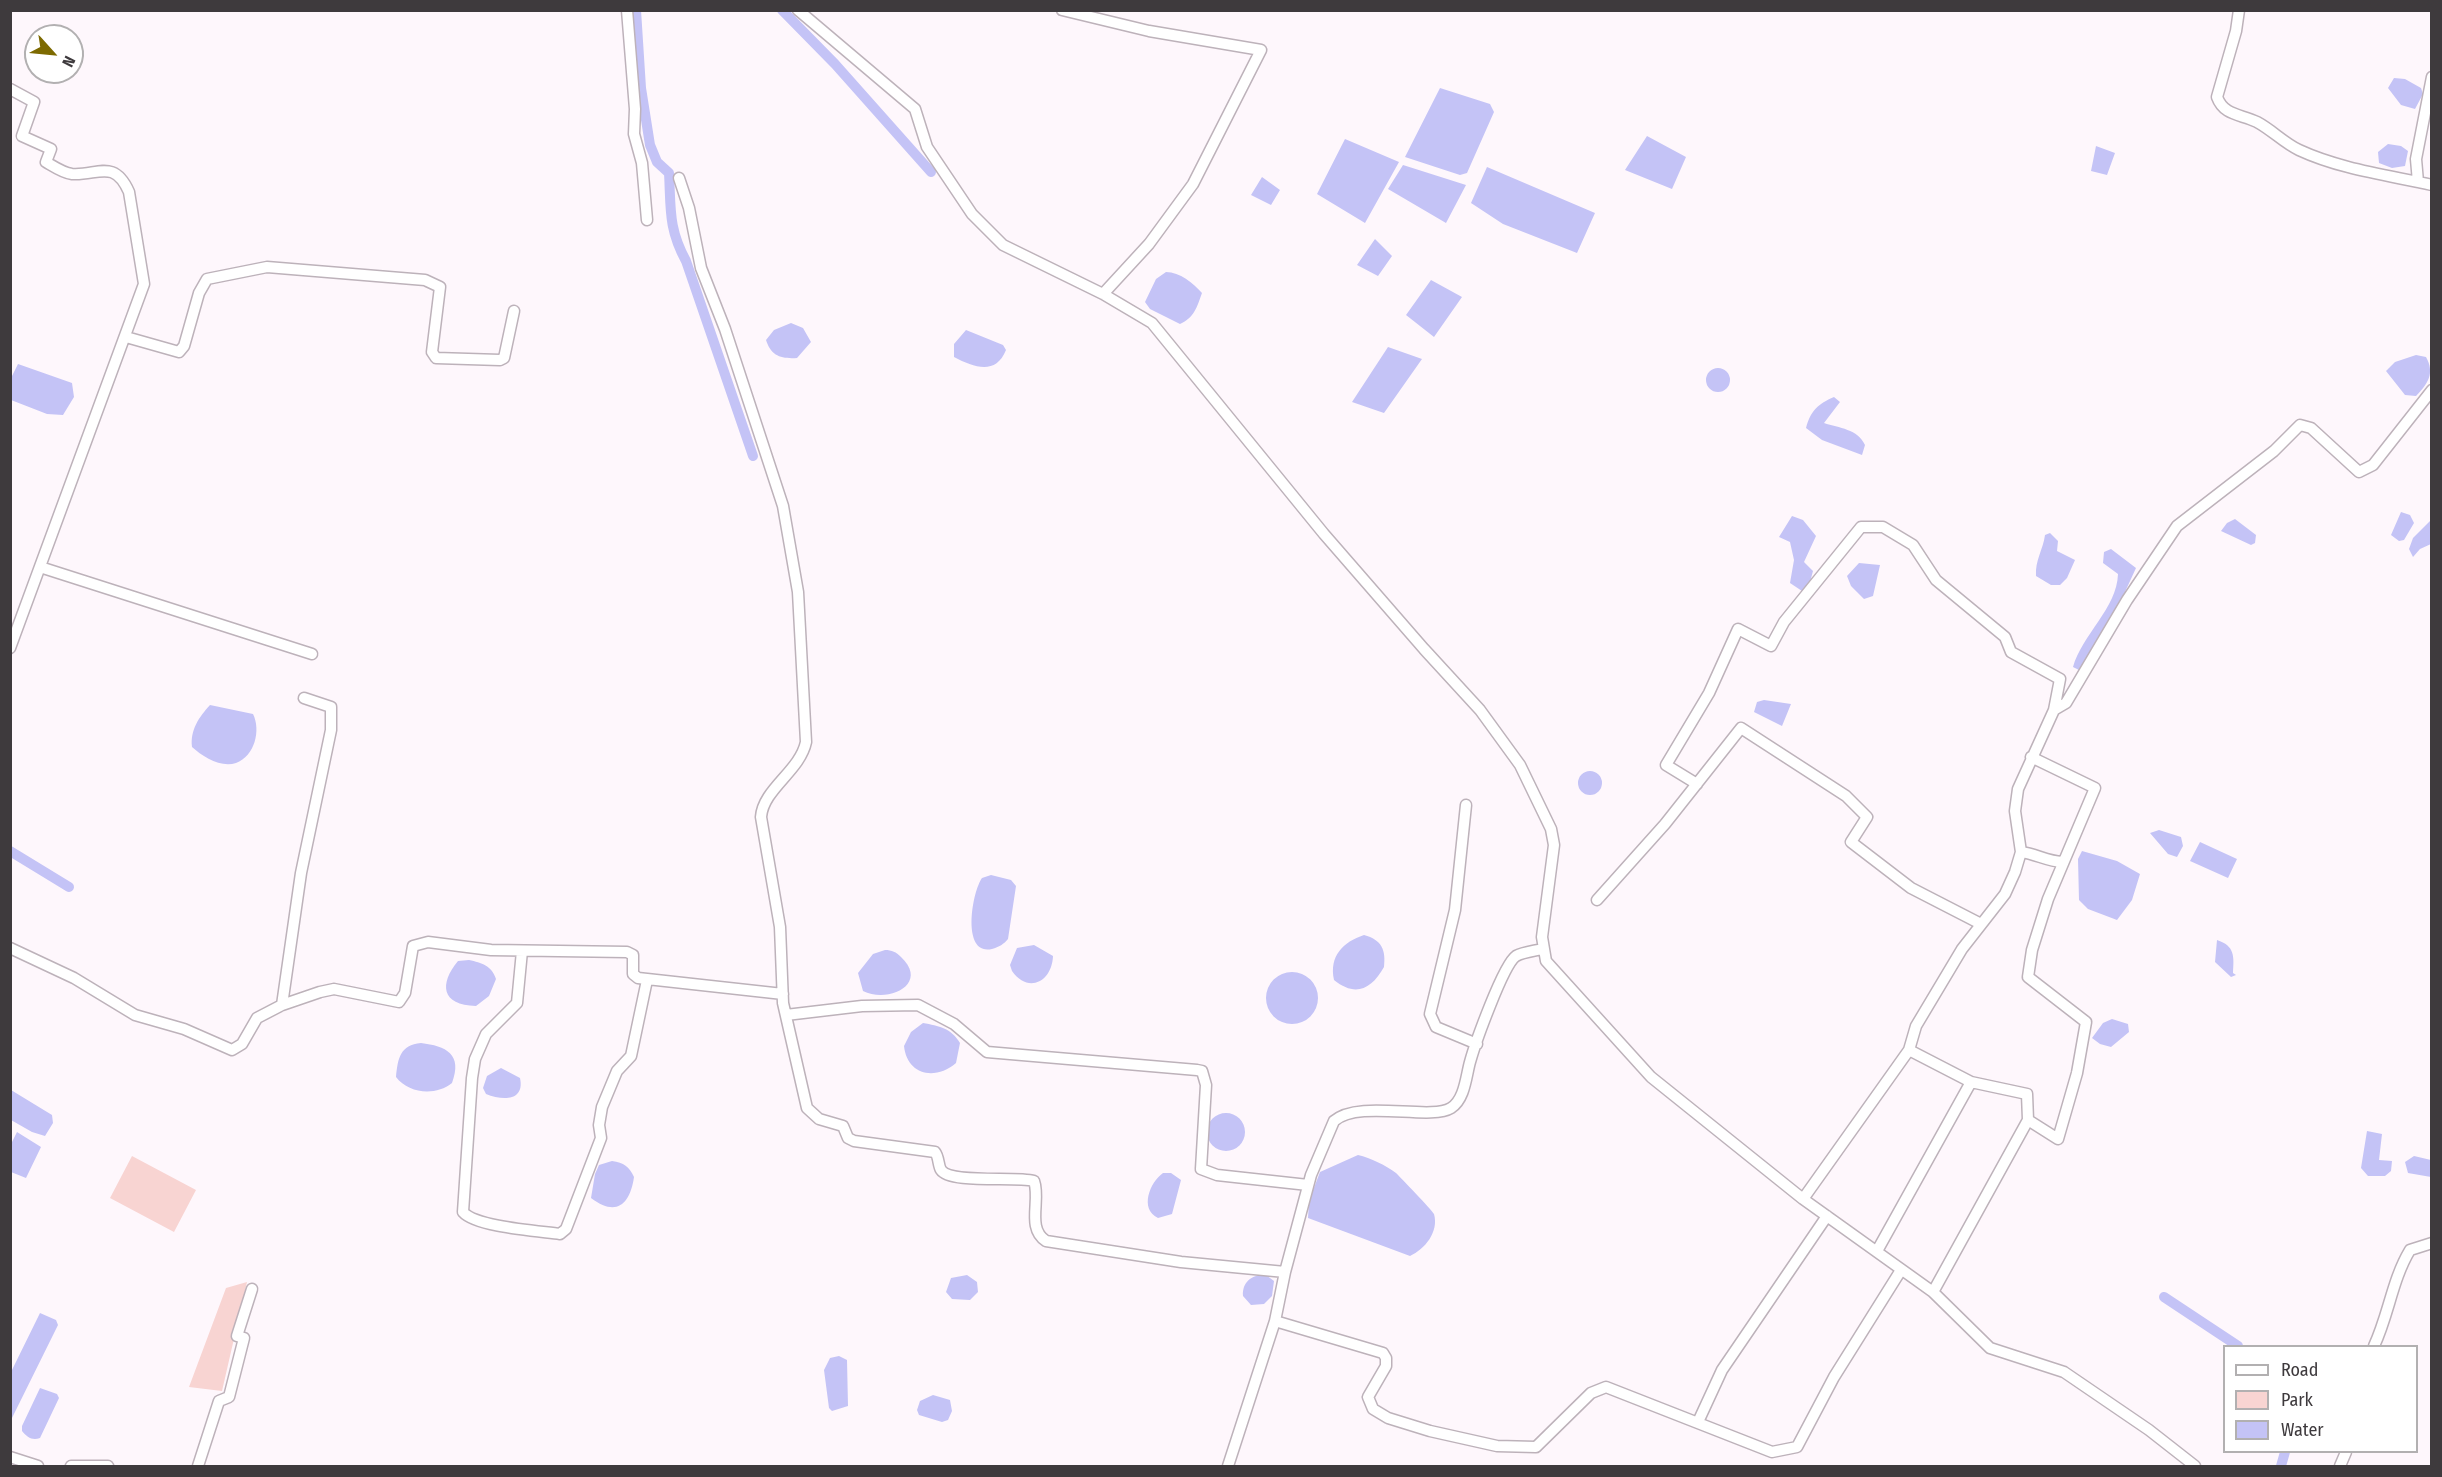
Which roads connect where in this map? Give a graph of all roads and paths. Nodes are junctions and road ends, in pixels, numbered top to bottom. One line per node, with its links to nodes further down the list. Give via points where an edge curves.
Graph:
1 (627, 10): 10 (street, via 634,134 642,163)
2 (798, 10): 11 (street, via 915,109 927,147 972,214 1004,245)
3 (1062, 10): 11 (street, via 1149,31 1261,50 1193,184 1149,244)
4 (2239, 10): 8 (street, via 2217,97 2221,107 2256,122 2295,149 2322,161)
5 (2432, 77): 8 (street, via 2416,159)
6 (10, 89): 13 (street, via 34,102 22,136 51,149 46,162 68,174 101,169 125,183 144,284)
7 (679, 178): 31 (street, via 701,268 783,506 798,592 806,742 799,758 765,803 761,818 780,927)
8 (2418, 182): 9 (street)
9 (2432, 185)
10 (647, 220)
11 (1103, 294): 28 (street, via 1152,323 1324,534 1480,710 1520,765 1545,813 1554,845)
12 (514, 311): 13 (street, via 504,358 436,358 432,352 440,286 437,283 267,267 207,279 199,293 184,346 178,352)
13 (126, 337): 15 (street)
14 (2432, 390): 19 (street, via 2366,471 2359,472 2311,429 2300,425 2274,452 2177,526 2127,600 2066,703)
15 (40, 567): 16 (street); 17 (street)
16 (12, 641)
17 (312, 654)
18 (304, 698): 32 (street, via 331,707 331,730 301,873)
19 (2054, 710): 20 (street); 21 (street, via 2060,679 2011,652 2005,637 1936,580 1912,545 1883,526 1861,527 1784,622 1771,646 1738,629 1709,693 1666,765)
20 (2031, 757): 23 (street, via 2018,789 2015,811); 24 (street, via 2095,788)
21 (1697, 784): 25 (street); 26 (street, via 1741,728 1846,796 1867,817 1851,842 1911,888)
22 (1466, 805): 34 (street, via 1455,910 1430,1014 1436,1027)
23 (2021, 852): 24 (street); 26 (street, via 2004,894)
24 (2062, 862): 37 (street, via 2035,940 2028,977 2086,1022 2077,1073 2058,1139)
25 (1597, 900)
26 (1981, 924): 35 (street, via 1916,1026)
27 (10, 948): 32 (street, via 74,978 135,1015 184,1029 228,1049 240,1046 257,1018)
28 (1537, 950): 34 (street, via 1517,956 1508,966); 39 (street, via 1651,1077)
29 (522, 951): 30 (street, via 629,952 633,955 633,974); 30 (street, via 517,1003 486,1034 472,1078 463,1212 488,1223 560,1234 566,1229 601,1138 602,1107 617,1071 631,1056); 32 (street, via 417,944 413,946 405,993 399,1002 334,989)
30 (647, 980): 31 (street)
31 (783, 994): 33 (street)
32 (282, 1005)
33 (786, 1015): 38 (street, via 862,1006 918,1005 954,1024 987,1052 1202,1071 1206,1085 1201,1168 1217,1175); 44 (street, via 810,1113 843,1126 848,1138 854,1141 935,1152 941,1170 947,1174 1034,1181 1036,1226 1046,1241 1181,1262)
34 (1477, 1044): 38 (street, via 1456,1104 1443,1111 1396,1110 1339,1116 1323,1142)
35 (1910, 1050): 36 (street); 39 (street)
36 (1971, 1082): 37 (street, via 2027,1094); 42 (street)
37 (2028, 1120): 46 (street)
38 (1308, 1185): 44 (street)
39 (1803, 1199): 40 (street)
40 (1827, 1216): 42 (street); 49 (street, via 1722,1370)
41 (2432, 1243): 48 (street, via 2410,1250 2400,1265 2387,1317)
42 (1877, 1251): 43 (street)
43 (1901, 1270): 46 (street); 49 (street, via 1834,1377 1797,1447 1773,1452)
44 (1285, 1272): 47 (street)
45 (252, 1289): 55 (street, via 237,1336 244,1338 229,1397 219,1401)
46 (1933, 1292): 57 (street, via 1989,1348 2064,1372)
47 (1275, 1321): 49 (street, via 1383,1353 1386,1366 1368,1397 1373,1408 1388,1418 1430,1431 1497,1446 1536,1447 1591,1393 1606,1387); 56 (street)
48 (2375, 1345)
49 (1698, 1422)
50 (2346, 1453): 58 (street)
51 (10, 1457): 52 (street)
52 (38, 1467)
53 (71, 1467): 54 (street)
54 (108, 1467)
55 (198, 1467)
56 (1228, 1467)
57 (2195, 1467)
58 (2340, 1467)

